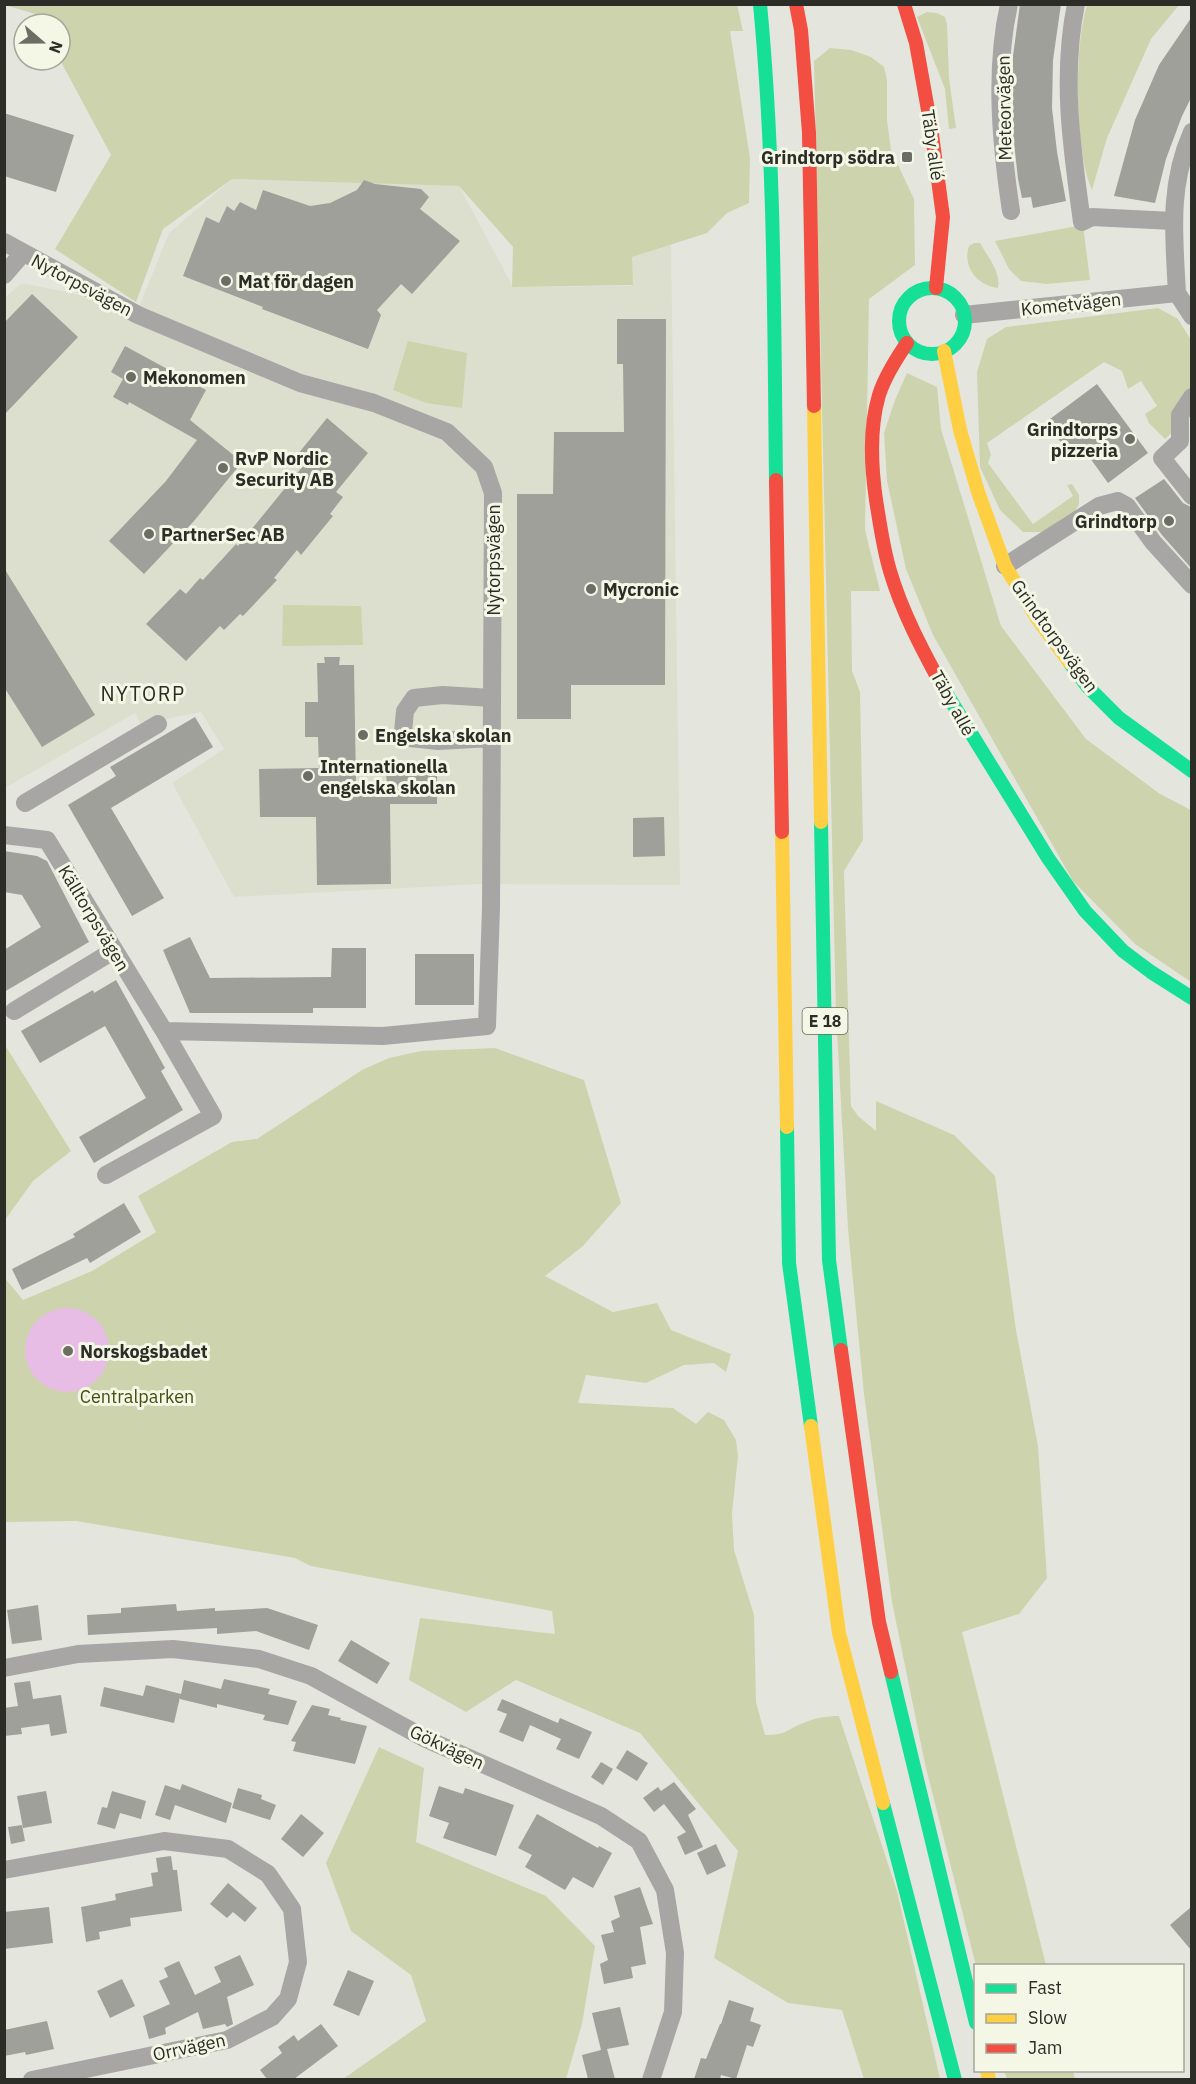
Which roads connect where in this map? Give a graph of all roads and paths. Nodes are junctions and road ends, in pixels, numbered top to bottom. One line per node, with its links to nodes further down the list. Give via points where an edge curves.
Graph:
1 (749, 4): 7 (main road)
2 (760, 4): 7 (main road, E 18)
3 (796, 4): 37 (main road, E 18, via 809,133 829,1260 879,1622)
4 (904, 4): 14 (main road, Täby allé, via 916,43 943,217)
5 (1009, 4): 9 (street, Meteorvägen, via 1001,86 1002,151)
6 (1076, 4): 10 (street, via 1069,59 1070,143 1082,222 1092,217)
7 (767, 76): 40 (main road, E 18, via 789,1263 839,1633)
8 (1191, 132): 10 (street, via 1177,173)
9 (1011, 212)
10 (1173, 221): 15 (street)
11 (4, 242): 12 (street, Nytorpsvägen)
12 (23, 254): 13 (street, Nytorpsvägen); 24 (street, Nytorpsvägen, via 138,315 300,383 374,403 447,432 484,467 493,493)
13 (4, 275)
14 (936, 288): 16 (main road, via 952,294); 18 (main road, via 914,293 900,311 898,322)
15 (1177, 293): 16 (street, Kometvägen); 17 (street)
16 (964, 315): 19 (main road, via 963,333)
17 (1191, 316)
18 (907, 343): 19 (main road, via 924,353); 31 (main road, Täby allé, via 879,394 871,446 883,542 897,591 925,653 982,755 1076,902 1114,944)
19 (944, 351): 22 (main road, Grindtorpsvägen, via 966,451)
20 (1191, 396): 21 (street, via 1180,415 1180,441 1162,458)
21 (1191, 496)
22 (1005, 566): 23 (street, Grindtorpsvägen, via 1099,506 1118,501 1127,506); 27 (main road, Grindtorpsvägen, via 1037,618 1088,686 1119,718)
23 (1191, 585)
24 (492, 698): 26 (street, Nytorpsvägen); 26 (street, via 414,698 405,711 403,732 410,738 438,741)
25 (158, 724): 28 (street)
26 (492, 738): 33 (street, Nytorpsvägen, via 487,1026 383,1036)
27 (1191, 771)
28 (26, 803)
29 (4, 835): 30 (street, Källtorpsvägen, via 46,840)
30 (113, 951): 32 (street); 33 (street, Källtorpsvägen)
31 (1191, 998)
32 (14, 1011)
33 (164, 1031): 34 (street, Källtorpsvägen, via 213,1116)
34 (106, 1175)
35 (4, 1668): 39 (street, Gökvägen, via 78,1654 173,1649 259,1659 311,1676 426,1739 601,1816 639,1841 665,1890 675,1953 673,2012)
36 (4, 1870): 38 (street, Orrvägen, via 164,1841 228,1849 268,1874 292,1909 298,1962 288,1999 272,2017 227,2040)
37 (974, 2018)
38 (32, 2079)
39 (651, 2079)
40 (955, 2079)

